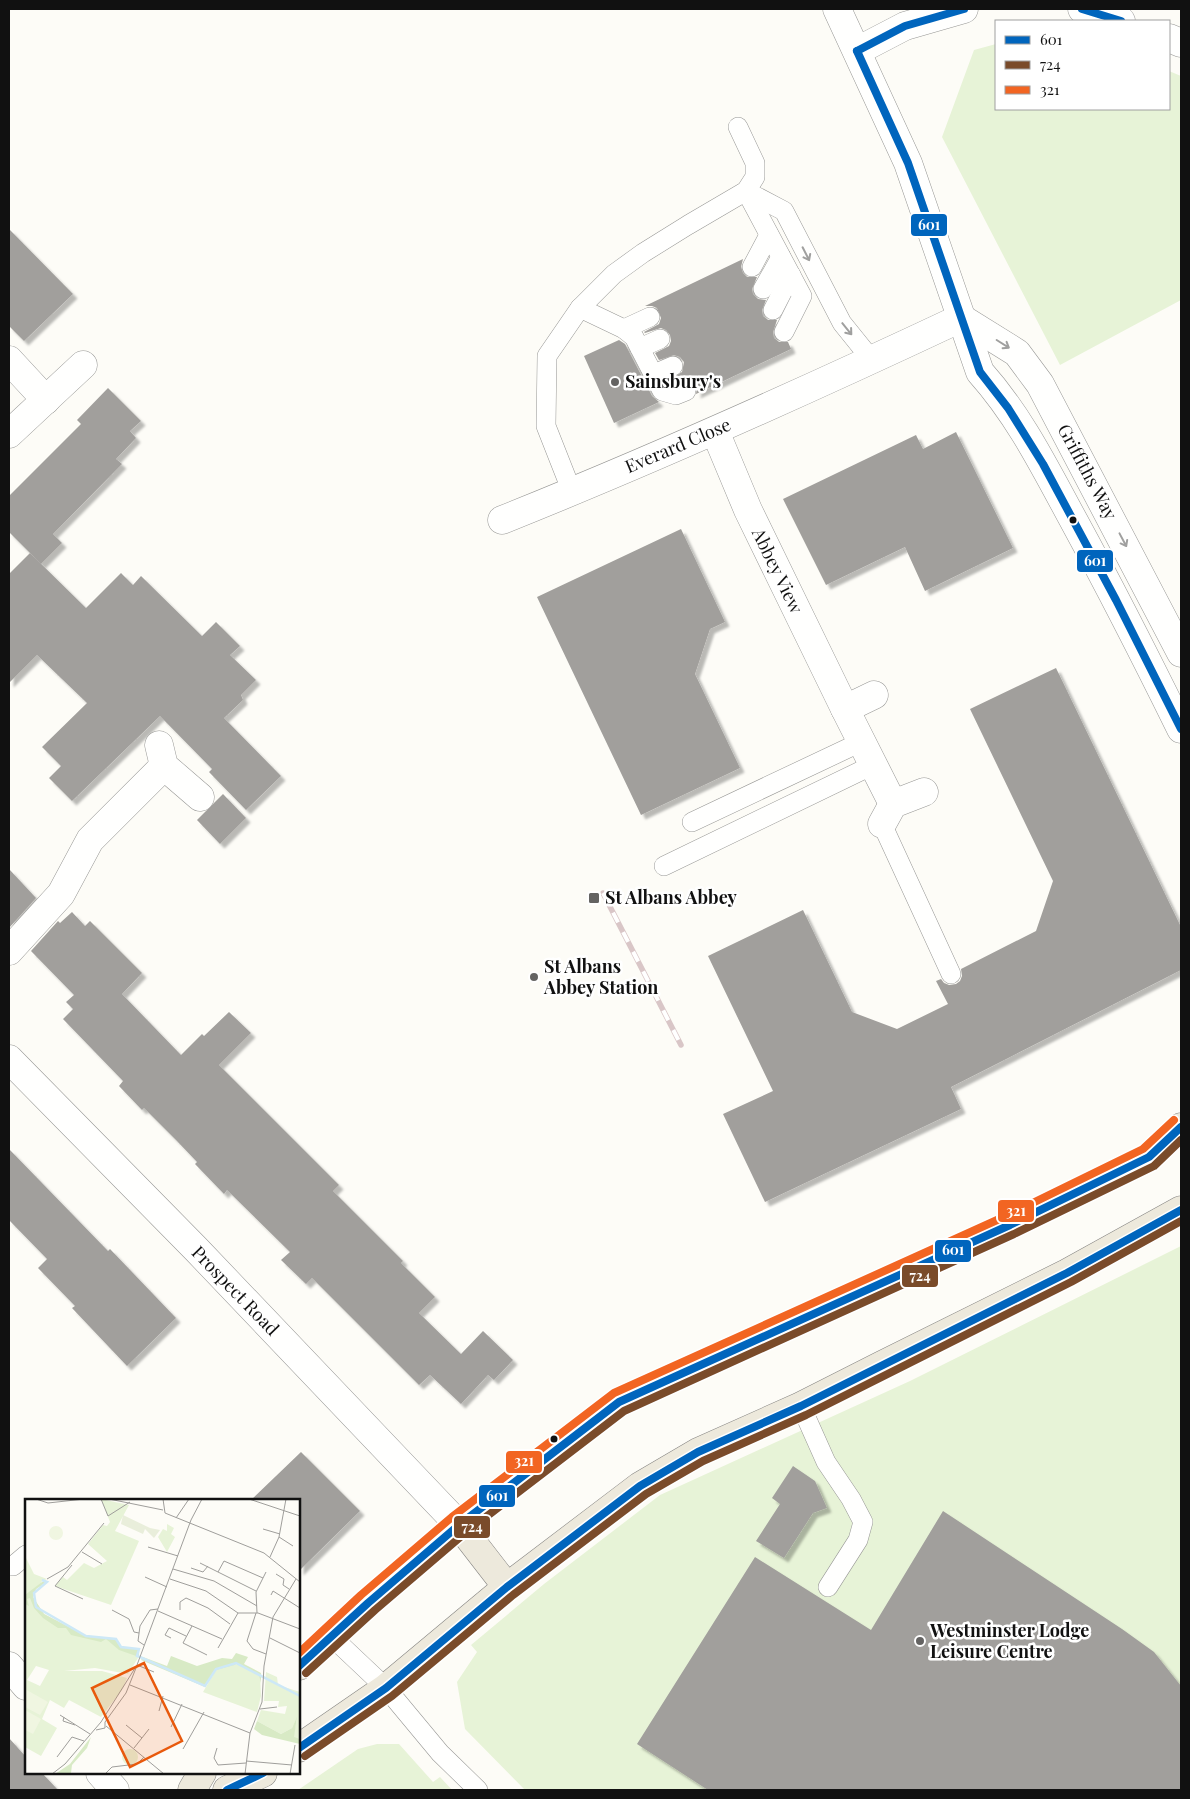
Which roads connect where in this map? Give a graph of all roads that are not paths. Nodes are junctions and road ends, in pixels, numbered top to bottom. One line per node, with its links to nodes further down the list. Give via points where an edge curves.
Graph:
1 (837, 9): 5 (street, Griffiths Way)
2 (964, 9): 5 (street, via 905,26)
3 (1082, 9): 4 (street)
4 (1118, 20)
5 (857, 51): 16 (street, Griffiths Way, via 908,163)
6 (738, 127): 7 (lane, via 755,163 755,177)
7 (746, 191): 8 (lane); 13 (lane, via 643,253 614,274); 21 (lane, one-way to 21, via 784,211 842,323)
8 (769, 235): 9 (lane); 10 (lane)
9 (780, 256): 11 (lane); 12 (lane)
10 (752, 267)
11 (790, 276): 14 (lane); 18 (lane, via 802,296)
12 (763, 289)
13 (580, 308): 17 (lane); 30 (lane, via 547,356 546,426)
14 (773, 310)
15 (650, 317): 17 (lane)
16 (961, 318): 21 (street, Everard Close); 32 (street, Griffiths Way, one-way to 32, via 1017,353 1040,384); 35 (street, Griffiths Way, via 980,372 1016,416 1130,626)
17 (624, 329): 20 (lane)
18 (784, 332)
19 (660, 339): 20 (lane)
20 (640, 348): 25 (lane)
21 (871, 359): 28 (street, Everard Close)
22 (9, 360): 27 (street)
23 (83, 365): 27 (street)
24 (673, 366): 25 (lane)
25 (654, 374): 26 (lane, via 662,391 676,395)
26 (686, 391)
27 (46, 400): 29 (street)
28 (715, 430): 30 (street, Everard Close); 34 (street, Abbey View, via 748,510)
29 (9, 434)
30 (572, 492): 31 (street, Everard Close)
31 (502, 520)
32 (1181, 653)
33 (874, 695): 34 (street)
34 (845, 709): 36 (street, Abbey View)
35 (1181, 729)
36 (867, 753): 39 (street, Abbey View); 40 (lane); 41 (lane)
37 (924, 792): 39 (street)
38 (200, 797): 42 (street, via 162,755 90,840 61,894)
39 (887, 814): 43 (lane)
40 (692, 822)
41 (664, 866)
42 (9, 951)
43 (951, 974)
44 (9, 1059): 48 (street, Prospect Road)
45 (1181, 1127): 48 (main road, via 1149,1157 1010,1225 619,1402)
46 (1181, 1210): 47 (main road, via 1067,1273)
47 (801, 1406): 49 (main road, via 698,1452 640,1486); 50 (lane, via 826,1462 863,1522 858,1540)
48 (459, 1525): 49 (main road); 51 (main road)
49 (507, 1587): 55 (main road)
50 (828, 1588)
51 (332, 1637): 52 (main road); 55 (lane)
52 (300, 1665)
53 (9, 1666): 54 (street)
54 (25, 1685)
55 (386, 1688): 56 (main road); 63 (lane, via 440,1753)
56 (300, 1747)
57 (101, 1774): 60 (street)
58 (201, 1774): 61 (main road)
59 (261, 1774): 62 (main road)
60 (115, 1790)
61 (192, 1790)
62 (226, 1790)
63 (478, 1790)

